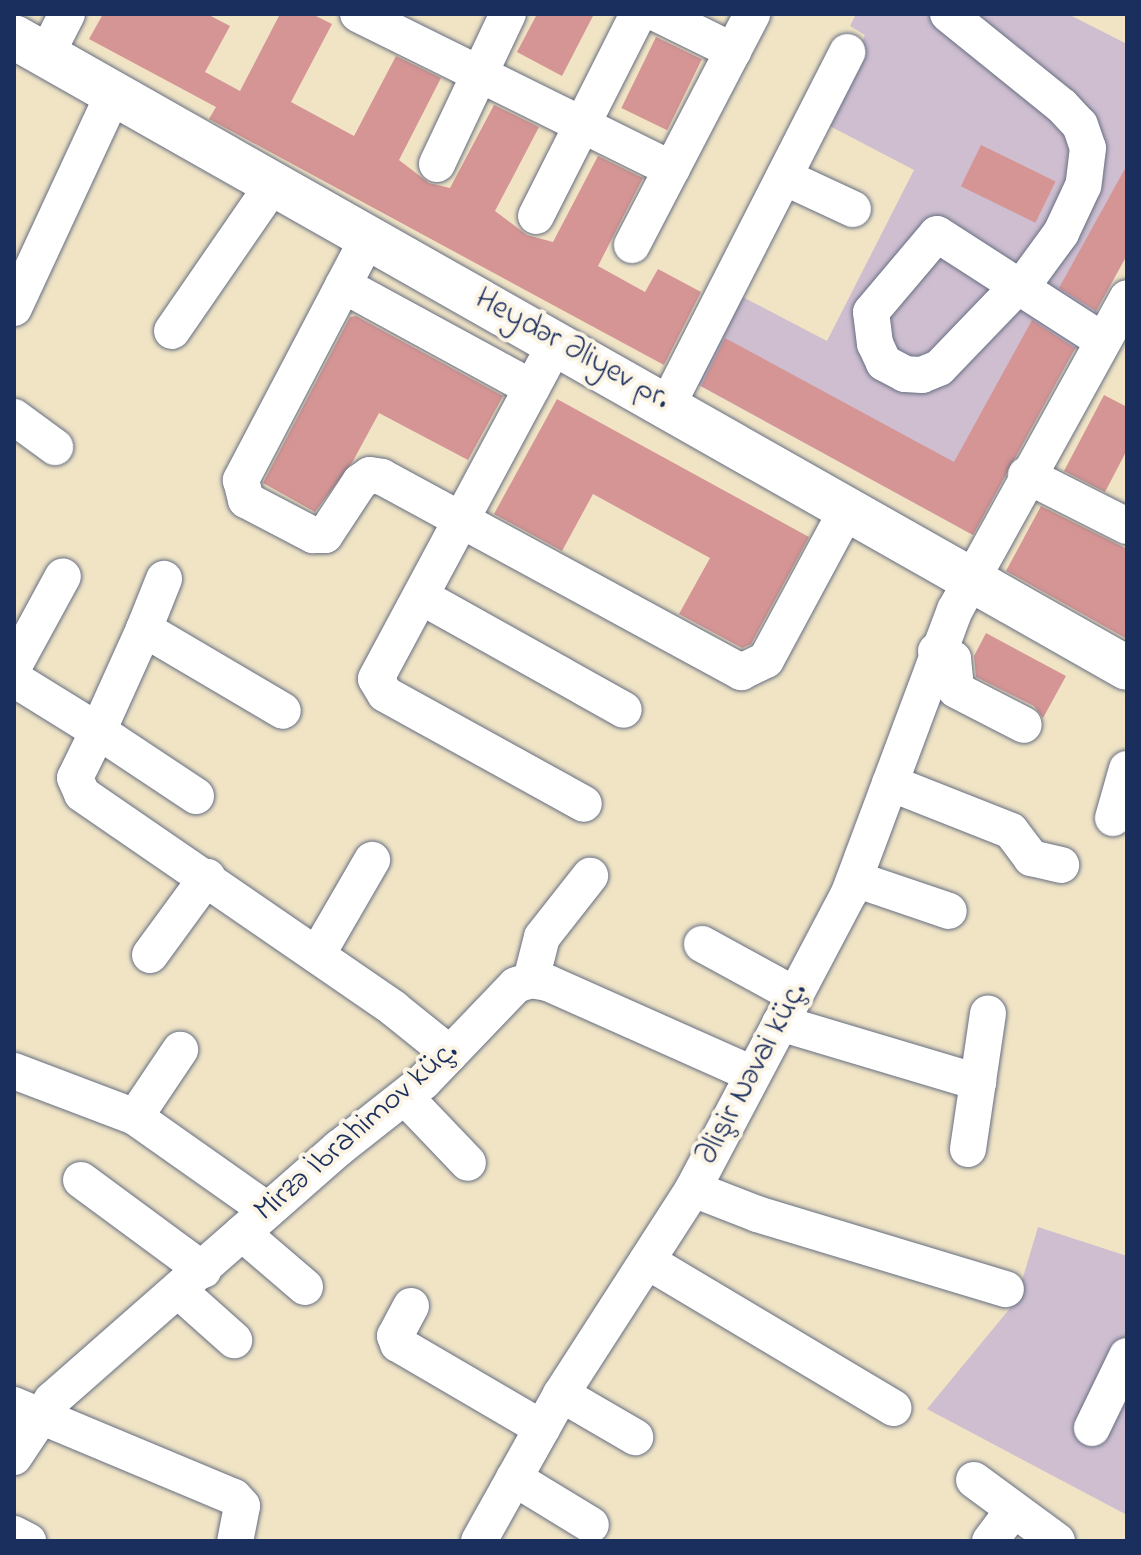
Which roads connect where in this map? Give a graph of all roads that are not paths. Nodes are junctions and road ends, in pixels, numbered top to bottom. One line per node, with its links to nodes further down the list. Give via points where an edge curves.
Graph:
1 (67, 14): 8 (street)
2 (358, 14): 11 (street)
3 (508, 14): 11 (street)
4 (638, 14): 13 (street)
5 (658, 14): 9 (street)
6 (752, 14): 9 (street)
7 (948, 14): 27 (street, via 1080,125 1088,148 1083,186 1061,233 1019,288)
8 (30, 46): 12 (main road, Heydər Əliyev pr.)
9 (733, 51): 15 (street)
10 (847, 52): 16 (street)
11 (478, 73): 13 (street); 14 (street)
12 (114, 93): 17 (main road, Heydər Əliyev pr.); 24 (street)
13 (582, 124): 15 (street); 19 (street)
14 (437, 164)
15 (672, 169): 21 (street)
16 (784, 177): 18 (street); 29 (street)
17 (274, 183): 20 (main road, Heydər Əliyev pr.); 25 (street)
18 (853, 209)
19 (536, 216)
20 (369, 236): 22 (street); 26 (main road, Heydər Əliyev pr.)
21 (632, 245)
22 (343, 285): 28 (street); 34 (street, via 241,480 241,491 246,500 313,535 332,528 370,475)
23 (1127, 298): 27 (street, Əlişir Nəvai küç.)
24 (14, 308)
25 (172, 331)
26 (557, 341): 28 (street); 29 (main road, Heydər Əliyev pr.)
27 (1103, 341): 32 (street, Əlişir Nəvai küç.)
28 (532, 388): 34 (street)
29 (668, 404): 33 (main road, Heydər Əliyev pr.)
30 (14, 417): 31 (street)
31 (55, 447)
32 (1026, 475): 35 (street); 38 (street, Əlişir Nəvai küç.)
33 (848, 508): 34 (street, via 766,660 741,672); 38 (main road, Heydər Əliyev pr.)
34 (464, 519): 39 (street)
35 (1127, 526)
36 (63, 576): 42 (street)
37 (164, 579): 40 (street)
38 (971, 579): 41 (street, Əlişir Nəvai küç.); 43 (main road, Heydər Əliyev pr.)
39 (422, 597): 45 (street); 52 (street, via 376,679 378,686)
40 (144, 629): 46 (street); 48 (street)
41 (936, 651): 47 (street, via 953,659 956,690); 50 (street, Əlişir Nəvai küç.)
42 (14, 666)
43 (1127, 668)
44 (14, 679): 48 (street)
45 (624, 710)
46 (283, 711)
47 (1024, 725)
48 (98, 731): 51 (street); 57 (street, via 76,787)
49 (1127, 769): 53 (street)
50 (890, 783): 55 (street, via 1011,831 1031,858); 58 (street, Əlişir Nəvai küç.)
51 (196, 796)
52 (584, 804)
53 (1113, 818)
54 (372, 860): 62 (street)
55 (1061, 865)
56 (590, 876): 63 (street, via 542,937)
57 (207, 877): 61 (street); 62 (street)
58 (855, 879): 59 (street); 64 (street, Əlişir Nəvai küç.)
59 (949, 911)
60 (702, 944): 64 (street)
61 (150, 955)
62 (317, 955): 67 (street)
63 (531, 980): 67 (street, Mirzə İbrahimov küç., via 509,991); 69 (street)
64 (787, 1009): 69 (street, Əlişir Nəvai küç.); 70 (street)
65 (988, 1013): 70 (street)
66 (180, 1050): 72 (street)
67 (450, 1054): 71 (street, Mirzə İbrahimov küç.)
68 (14, 1071): 72 (street)
69 (752, 1074): 76 (street, Əlişir Nəvai küç.)
70 (978, 1082): 73 (street)
71 (405, 1097): 74 (street); 77 (street, Mirzə İbrahimov küç.)
72 (135, 1117): 77 (street)
73 (968, 1149)
74 (468, 1163)
75 (81, 1180): 79 (street)
76 (693, 1189): 78 (street, Əlişir Nəvai küç.); 81 (street, via 757,1214)
77 (255, 1222): 79 (street, Mirzə İbrahimov küç.); 80 (street)
78 (647, 1261): 85 (street, Əlişir Nəvai küç.); 86 (street)
79 (191, 1281): 83 (street); 87 (street, Mirzə İbrahimov küç.)
80 (305, 1287)
81 (1006, 1289)
82 (411, 1306): 88 (street, via 395,1336 398,1344)
83 (234, 1340)
84 (1127, 1356): 89 (street)
85 (561, 1394): 88 (street, Əlişir Nəvai küç.); 90 (street)
86 (894, 1408)
87 (26, 1410): 91 (street, Mirzə İbrahimov küç.); 98 (street, via 234,1497 242,1506)
88 (542, 1428): 92 (street, Əlişir Nəvai küç.)
89 (1092, 1428)
90 (635, 1437)
91 (14, 1457)
92 (514, 1478): 95 (street); 99 (street, Əlişir Nəvai küç.)
93 (974, 1480): 94 (street)
94 (1013, 1511): 100 (street); 101 (street)
95 (591, 1525)
96 (14, 1534): 97 (street)
97 (28, 1541)
98 (235, 1541)
99 (479, 1541)
100 (990, 1541)
101 (1057, 1541)

